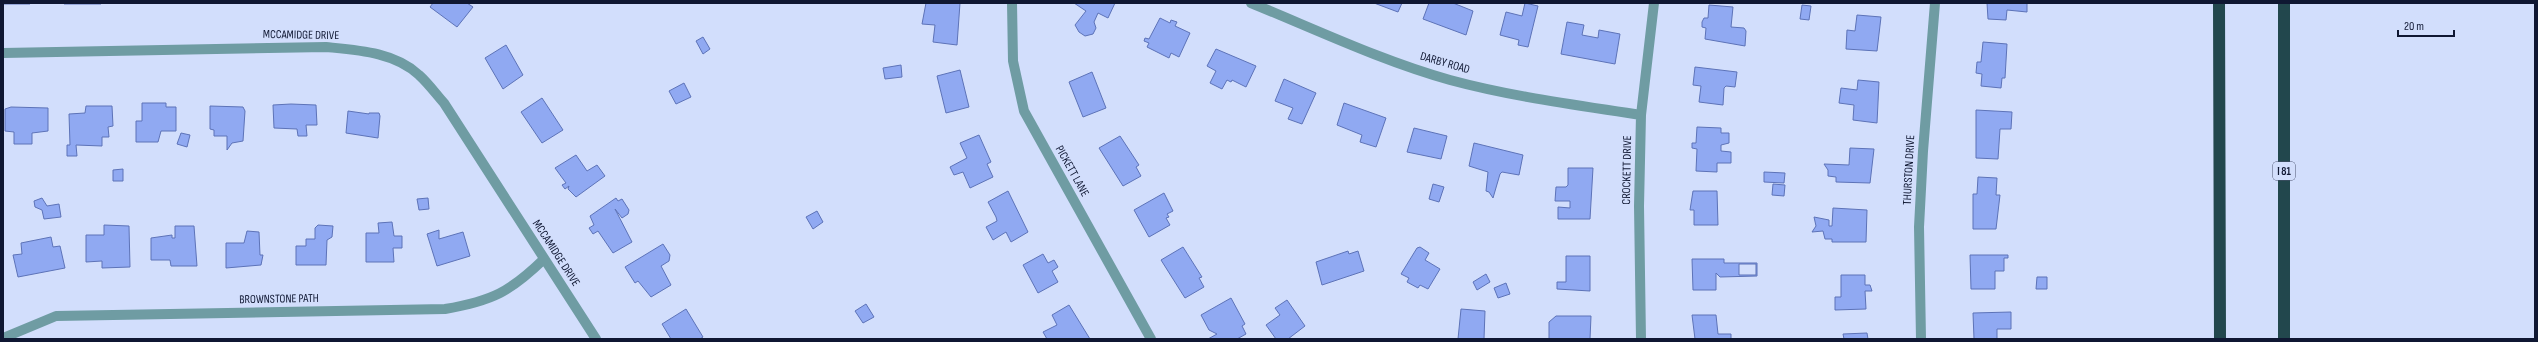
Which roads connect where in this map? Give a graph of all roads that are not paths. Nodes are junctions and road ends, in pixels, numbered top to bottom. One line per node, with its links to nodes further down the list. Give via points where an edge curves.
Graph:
1 (1012, 3): 12 (street, PICKETT LANE, via 1013,61 1024,111)
2 (1251, 3): 8 (street, DARBY ROAD, via 1382,57 1449,80 1528,98)
3 (1654, 3): 8 (street, CROCKETT DRIVE)
4 (1935, 3): 14 (street, THURSTON DRIVE, via 1919,227)
5 (2219, 3): 15 (highway)
6 (2284, 3): 16 (highway, I 81)
7 (3, 53): 9 (street, MCCAMIDGE DRIVE, via 326,47 370,52 401,62 419,74 444,103)
8 (1641, 115): 13 (street, CROCKETT DRIVE)
9 (544, 259): 10 (street, BROWNSTONE PATH, via 506,292 468,305 445,309 56,316); 11 (street, MCCAMIDGE DRIVE)
10 (3, 338)
11 (596, 339)
12 (1151, 339)
13 (1641, 339)
14 (1921, 339)
15 (2220, 339)
16 (2284, 339)

